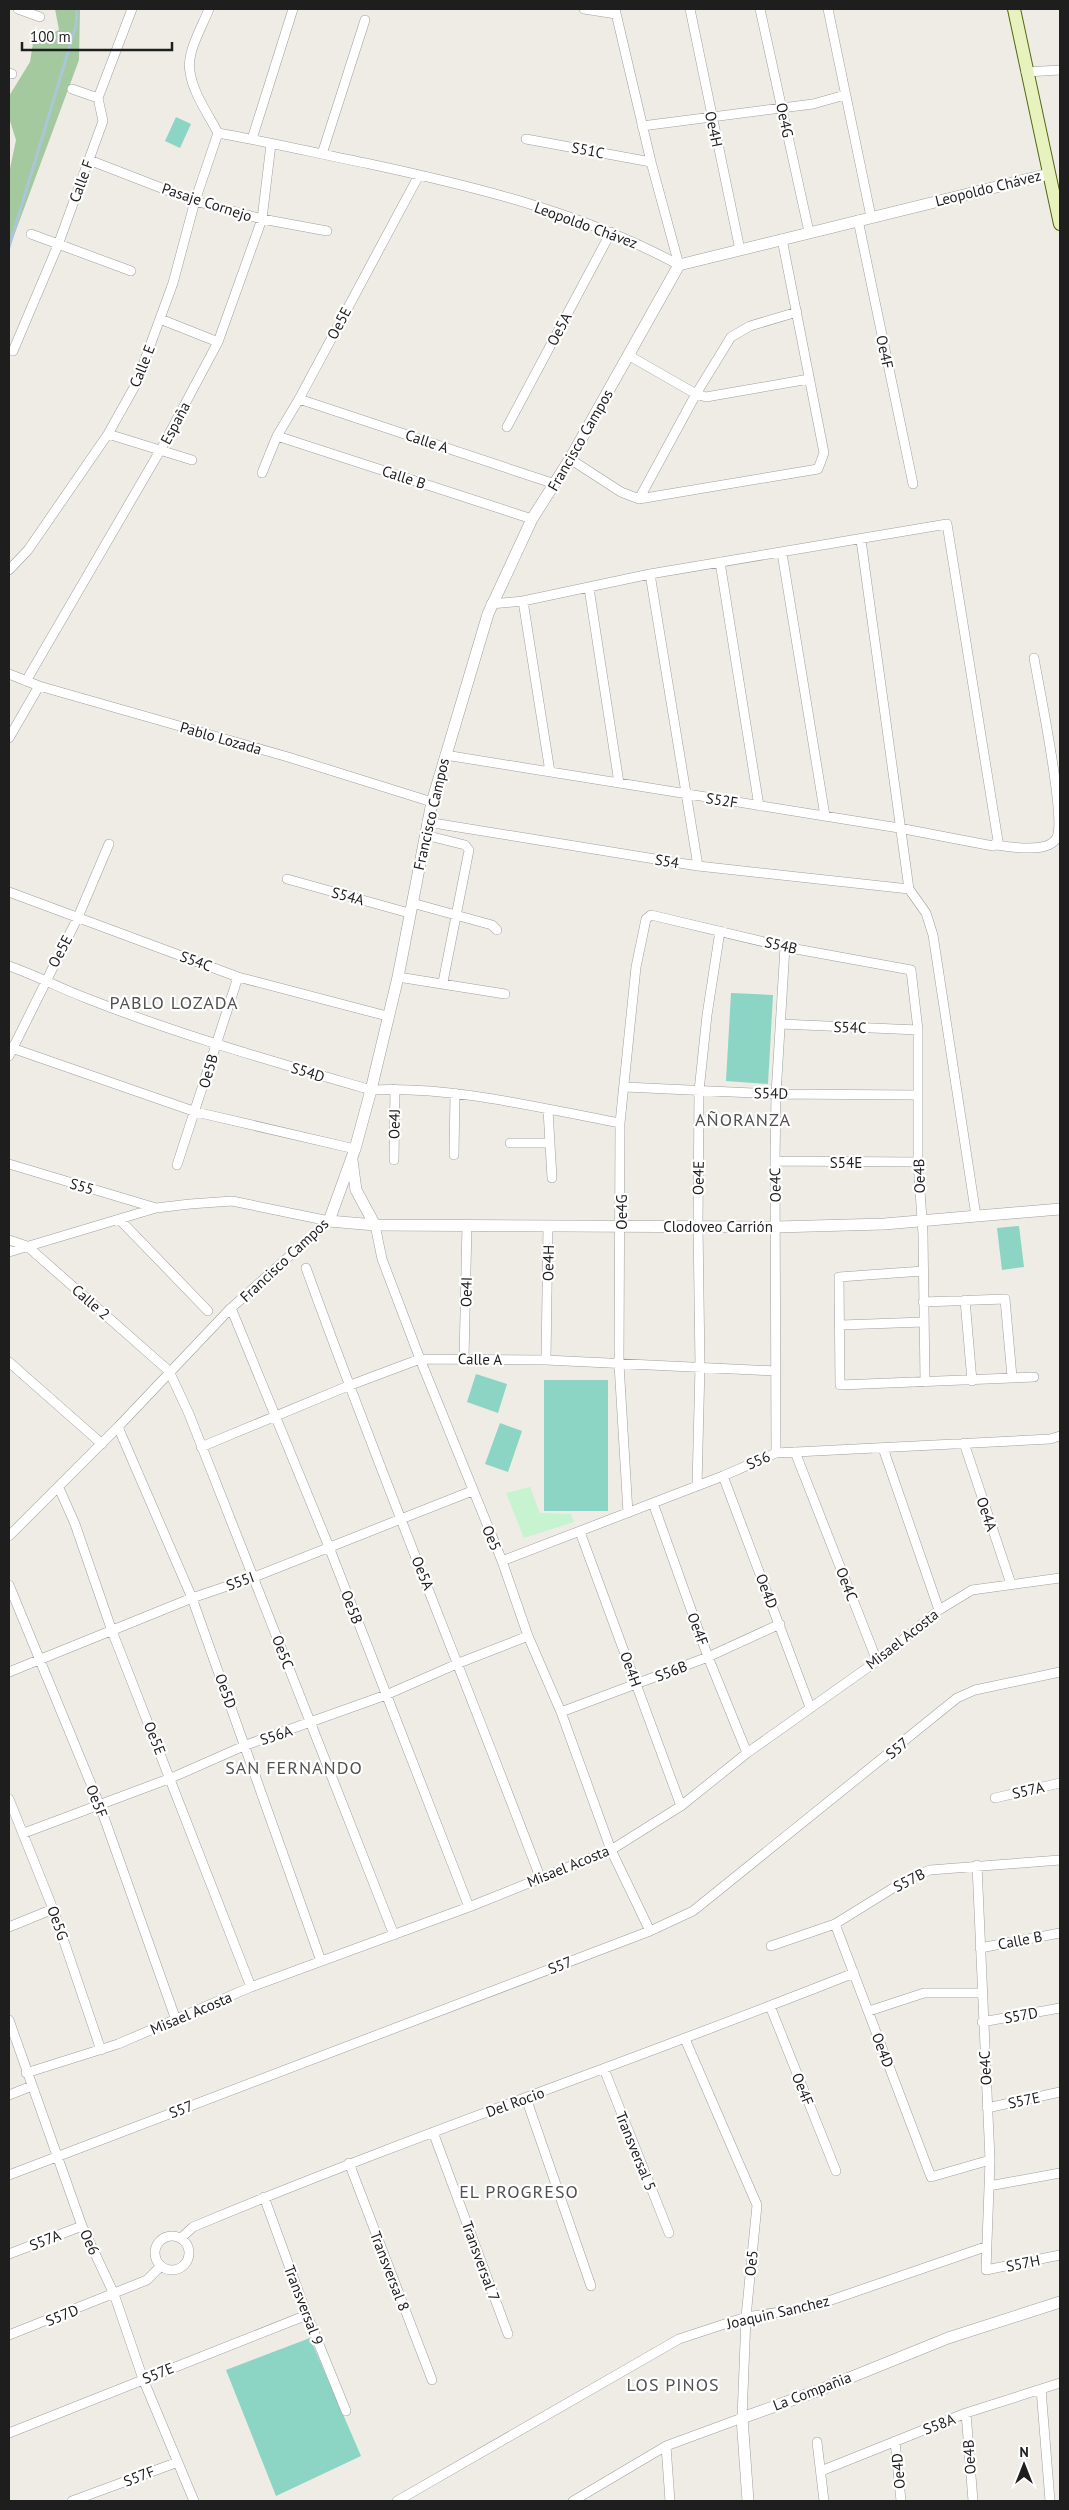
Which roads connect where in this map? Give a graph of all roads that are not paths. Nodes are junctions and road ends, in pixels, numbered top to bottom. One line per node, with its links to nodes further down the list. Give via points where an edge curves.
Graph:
1 (18, 9): 11 (street)
2 (132, 9): 17 (street)
3 (209, 9): 21 (street, via 193,51 190,72)
4 (293, 9): 22 (street)
5 (584, 9): 10 (street)
6 (690, 9): 19 (street, Oe4H)
7 (760, 9): 18 (street, Oe4G)
8 (828, 9): 16 (street)
9 (1014, 9): 14 (main road)
10 (616, 11): 20 (street)
11 (40, 17)
12 (365, 20): 25 (street)
13 (1060, 70): 14 (street)
14 (1026, 72): 28 (main road)
15 (72, 89): 17 (street)
16 (845, 95): 18 (street); 31 (street)
17 (98, 98): 26 (street, Calle F, via 104,118)
18 (782, 108): 19 (street); 37 (street, Oe4G)
19 (712, 116): 20 (street); 41 (street, Oe4H)
20 (642, 126): 27 (street)
21 (218, 133): 22 (street, Leopoldo Chávez); 30 (street, Calle E)
22 (252, 139): 24 (street, Leopoldo Chávez)
23 (526, 139): 27 (street, S51C)
24 (272, 144): 25 (street, Leopoldo Chávez); 32 (street, España)
25 (322, 154): 29 (street, Leopoldo Chávez)
26 (89, 160): 30 (street, Pasaje Cornejo); 40 (street, Calle F)
27 (651, 162): 42 (street)
28 (1049, 174): 31 (street, Leopoldo Chávez); 34 (main road)
29 (419, 175): 36 (street, Leopoldo Chávez, via 566,214); 51 (street, Oe5E)
30 (195, 201): 32 (street, Pasaje Cornejo); 45 (street, Calle E)
31 (871, 216): 33 (street, Leopoldo Chávez)
32 (262, 219): 35 (street, Pasaje Cornejo); 46 (street, España)
33 (858, 220): 37 (street, Leopoldo Chávez); 60 (street, Oe4F)
34 (1060, 224)
35 (327, 231)
36 (611, 232): 42 (street, Leopoldo Chávez); 52 (street, Oe5A)
37 (809, 232): 39 (street, Leopoldo Chávez)
38 (31, 234): 40 (street)
39 (782, 239): 41 (street, Leopoldo Chávez); 44 (street)
40 (58, 245): 43 (street); 47 (street, Calle F)
41 (740, 250): 42 (street, Leopoldo Chávez)
42 (679, 265): 48 (street, Francisco Campos)
43 (132, 271)
44 (797, 312): 49 (street); 50 (street, via 750,326 731,337)
45 (160, 319): 46 (street); 53 (street, Calle E, via 136,384)
46 (218, 342): 55 (street, España)
47 (13, 351)
48 (628, 355): 50 (street); 56 (street, Francisco Campos)
49 (809, 379): 50 (street, via 706,397); 61 (street, via 824,453 818,469)
50 (696, 394): 61 (street)
51 (299, 399): 54 (street, Oe5E); 59 (street, Calle A)
52 (507, 427)
53 (108, 434): 55 (street); 66 (street, Calle E, via 28,550)
54 (277, 436): 58 (street, Oe5E); 62 (street, Calle B)
55 (161, 448): 57 (street); 73 (street, España)
56 (570, 459): 59 (street, Francisco Campos); 61 (street, via 621,492)
57 (192, 460)
58 (262, 472)
59 (555, 484): 62 (street, Francisco Campos)
60 (913, 484)
61 (639, 499)
62 (532, 519): 70 (street, Francisco Campos)
63 (861, 540): 64 (street); 84 (street); 86 (street, via 945,523 949,526)
64 (782, 552): 65 (street); 82 (street)
65 (720, 562): 67 (street); 81 (street)
66 (9, 570)
67 (650, 574): 68 (street); 79 (street)
68 (589, 588): 69 (street); 78 (street)
69 (523, 601): 70 (street); 77 (street)
70 (491, 604): 76 (street, Francisco Campos)
71 (1034, 658): 86 (street, S52F, via 1058,805 1057,837 1051,844 1039,848)
72 (9, 674): 73 (street, Pablo Lozada)
73 (26, 681): 74 (street, Pablo Lozada)
74 (39, 686): 75 (street); 80 (street, Pablo Lozada)
75 (9, 738)
76 (445, 755): 77 (street, S52F); 80 (street, Francisco Campos)
77 (550, 772): 78 (street, S52F)
78 (620, 783): 79 (street, S52F)
79 (686, 794): 81 (street, S52F); 88 (street)
80 (432, 802): 83 (street, Francisco Campos)
81 (760, 806): 82 (street, S52F)
82 (825, 816): 84 (street, S52F)
83 (428, 822): 85 (street, Francisco Campos); 88 (street, S54)
84 (899, 828): 86 (street, S52F); 90 (street)
85 (425, 835): 92 (street, Francisco Campos); 95 (street, via 465,845 470,850)
86 (997, 843)
87 (109, 844): 94 (street, Oe5E)
88 (698, 866): 90 (street, S54)
89 (287, 879): 92 (street, S54A)
90 (909, 889): 133 (street, via 926,913 933,935)
91 (9, 892): 94 (street, S54C)
92 (410, 908): 95 (street, S54A); 102 (street, Francisco Campos)
93 (651, 915): 97 (street, S54B); 111 (street, Oe4G, via 646,918 636,966)
94 (78, 917): 101 (street, S54C); 103 (street, Oe5E)
95 (456, 917): 96 (street, S54A); 104 (street)
96 (497, 930)
97 (720, 931): 98 (street, S54B); 114 (street, Oe4E)
98 (785, 947): 100 (street, S54B); 107 (street, Oe4C)
99 (9, 966): 103 (street, S54D)
100 (912, 970): 108 (street, Oe4B)
101 (238, 977): 106 (street, S54C); 109 (street, Oe5B)
102 (398, 977): 104 (street); 106 (street, Francisco Campos)
103 (45, 979): 109 (street, S54D, via 85,997); 110 (street, Oe5E)
104 (443, 982): 105 (street)
105 (505, 994)
106 (387, 1016): 113 (street, Francisco Campos)
107 (781, 1024): 108 (street, S54C); 116 (street, Oe4C)
108 (918, 1030): 117 (street, Oe4B)
109 (216, 1044): 113 (street, S54D); 119 (street, Oe5B)
110 (10, 1051): 119 (street)
111 (625, 1087): 114 (street, S54D); 120 (street, Oe4G)
112 (395, 1089): 113 (street, S54D); 115 (street, S54D); 125 (street, Oe4J)
113 (371, 1090): 123 (street, Francisco Campos)
114 (699, 1091): 116 (street, S54D); 139 (street, Oe4E)
115 (455, 1093): 118 (street, S54D); 124 (street)
116 (776, 1094): 117 (street, S54D); 126 (street, Oe4C)
117 (918, 1095): 127 (street, Oe4B)
118 (548, 1110): 120 (street, S54D); 122 (street)
119 (196, 1112): 123 (street); 129 (street, Oe5B)
120 (620, 1123): 141 (street, Oe4G)
121 (510, 1143): 122 (street)
122 (550, 1143): 130 (street)
123 (353, 1154): 135 (street, Francisco Campos); 137 (street, via 356,1190)
124 (454, 1155)
125 (394, 1160)
126 (775, 1162): 127 (street, S54E); 142 (street, Oe4C)
127 (918, 1162): 136 (street, Oe4B)
128 (9, 1164): 131 (street, S55)
129 (177, 1165)
130 (552, 1178)
131 (156, 1208): 134 (street); 135 (street, via 232,1201)
132 (1060, 1209): 133 (street, Clodoveo Carrión)
133 (976, 1216): 136 (street, Clodoveo Carrión)
134 (119, 1219): 144 (street); 151 (street)
135 (329, 1221): 137 (street, Clodoveo Carrión); 150 (street, Francisco Campos)
136 (921, 1221): 142 (street, Clodoveo Carrión); 147 (street, Oe4B)
137 (375, 1225): 138 (street, Clodoveo Carrión); 154 (street, Oe5, via 382,1259)
138 (467, 1225): 140 (street, Clodoveo Carrión); 155 (street, Oe4I)
139 (698, 1225): 141 (street, Clodoveo Carrión); 142 (street, Clodoveo Carrión); 159 (street, Oe4E)
140 (548, 1226): 141 (street, Clodoveo Carrión); 156 (street, Oe4H)
141 (622, 1226): 158 (street, Oe4G)
142 (776, 1227): 161 (street, Oe4C)
143 (9, 1240): 144 (street, Calle 2)
144 (27, 1246): 145 (street); 160 (street, Calle 2)
145 (9, 1252)
146 (306, 1268): 166 (street, Oe5A)
147 (923, 1272): 149 (street, Oe4B); 153 (street, via 841,1275)
148 (965, 1300): 149 (street); 163 (street, via 1005,1299); 164 (street)
149 (923, 1302): 152 (street, Oe4B)
150 (231, 1308): 160 (street, Francisco Campos); 167 (street, Oe5B)
151 (208, 1311)
152 (924, 1322): 153 (street); 165 (street, Oe4B)
153 (841, 1325): 165 (street, via 840,1385)
154 (420, 1359): 155 (street, Calle A); 166 (street, Calle A); 179 (street, Oe5)
155 (464, 1359): 156 (street, Calle A)
156 (546, 1360): 158 (street, Calle A)
157 (9, 1362): 171 (street)
158 (620, 1364): 159 (street, Calle A); 181 (street, Oe4G)
159 (700, 1366): 161 (street, Calle A); 177 (street, Oe4E)
160 (169, 1371): 168 (street, Francisco Campos); 172 (street, Oe5C)
161 (775, 1371): 175 (street, Oe4C)
162 (1034, 1377): 163 (street)
163 (1012, 1378): 164 (street)
164 (972, 1381): 165 (street)
165 (925, 1382)
166 (348, 1386): 167 (street, Calle A); 182 (street, Oe5A)
167 (274, 1417): 172 (street, Calle A); 185 (street, Oe5B)
168 (118, 1427): 171 (street, Francisco Campos); 191 (street, Oe5D)
169 (1060, 1436): 170 (street, S56)
170 (964, 1443): 173 (street, S56); 189 (street, Oe4A)
171 (102, 1444): 178 (street, Francisco Campos)
172 (201, 1447): 187 (street, Oe5C)
173 (882, 1448): 174 (street, S56); 192 (street)
174 (795, 1452): 175 (street, S56); 198 (street, Oe4C)
175 (776, 1453): 176 (street, S56)
176 (723, 1476): 177 (street, S56); 193 (street, Oe4D)
177 (697, 1486): 180 (street, S56)
178 (59, 1488): 184 (street, Francisco Campos); 194 (street, Oe5E)
179 (472, 1491): 182 (street, S55I); 186 (street, Oe5)
180 (653, 1503): 181 (street, S56); 196 (street, Oe4F)
181 (628, 1513): 183 (street, S56)
182 (401, 1520): 185 (street, S55I); 199 (street, Oe5A)
183 (580, 1532): 186 (street, S56); 202 (street, Oe4H)
184 (9, 1536)
185 (329, 1547): 187 (street, S55I); 203 (street, Oe5B)
186 (502, 1561): 195 (street, Oe5)
187 (254, 1577): 191 (street, S55I); 206 (street, Oe5C)
188 (1060, 1578): 189 (street, Misael Acosta)
189 (1011, 1584): 192 (street, Misael Acosta, via 972,1590)
190 (9, 1585): 197 (street, Oe5F)
191 (192, 1598): 194 (street, S55I); 207 (street, Oe5D)
192 (939, 1610): 198 (street, Misael Acosta)
193 (780, 1624): 196 (street, S56B); 204 (street, Oe4D)
194 (112, 1631): 197 (street, S55I); 209 (street, Oe5E)
195 (528, 1636): 199 (street, S56A); 205 (street, Oe5)
196 (708, 1657): 202 (street, S56B); 208 (street, Oe4F)
197 (39, 1661): 200 (street, S55I); 213 (street, Oe5F)
198 (876, 1661): 204 (street, Misael Acosta)
199 (459, 1663): 203 (street, S56A); 219 (street, Oe5A)
200 (9, 1672)
201 (1060, 1672): 224 (street, S57, via 975,1690 958,1698 693,1911)
202 (636, 1684): 205 (street, S56B); 214 (street, Oe4H)
203 (386, 1695): 206 (street, S56A); 220 (street, Oe5B)
204 (810, 1707): 208 (street, Misael Acosta)
205 (560, 1712): 216 (street, Oe5)
206 (310, 1723): 207 (street, S56A); 226 (street, Oe5C)
207 (246, 1745): 209 (street, S56A); 229 (street, Oe5D)
208 (747, 1753): 214 (street, Misael Acosta)
209 (171, 1778): 213 (street, S56A); 231 (street, Oe5E)
210 (1060, 1783): 211 (street, S57A)
211 (995, 1798)
212 (9, 1799): 215 (street, Oe5G)
213 (100, 1806): 215 (street, S56A); 237 (street, Oe5F)
214 (681, 1806): 216 (street, Misael Acosta)
215 (24, 1833): 221 (street, Oe5G)
216 (611, 1850): 219 (street, Misael Acosta); 224 (street, Oe5)
217 (1060, 1860): 218 (street, S57B)
218 (977, 1865): 222 (street, S57B, via 930,1870 906,1880); 228 (street, Oe4C)
219 (540, 1877): 220 (street, Misael Acosta)
220 (469, 1906): 226 (street, Misael Acosta)
221 (53, 1909): 223 (street); 240 (street, Oe5G)
222 (835, 1924): 227 (street, S57B); 230 (street, Oe4D)
223 (9, 1927)
224 (650, 1930): 249 (street, S57)
225 (1060, 1933): 228 (street, Calle B)
226 (394, 1935): 229 (street, Misael Acosta)
227 (771, 1946)
228 (980, 1948): 232 (street, Oe4C)
229 (321, 1961): 231 (street, Misael Acosta)
230 (854, 1973): 233 (street, Del Rocio); 235 (street, Oe4D)
231 (251, 1987): 237 (street, Misael Acosta)
232 (981, 1993): 235 (street, via 924,1993); 238 (street, Oe4C)
233 (770, 2006): 239 (street, Del Rocio); 252 (street, Oe4F)
234 (1060, 2008): 238 (street, S57D)
235 (869, 2011): 250 (street, Oe4D, via 931,2177)
236 (9, 2020): 242 (street, Oe6)
237 (176, 2020): 240 (street, Misael Acosta)
238 (982, 2022): 247 (street, Oe4C)
239 (685, 2039): 241 (street, Del Rocio); 269 (street, Oe5, via 757,2205)
240 (101, 2050): 242 (street, Misael Acosta)
241 (604, 2069): 246 (street, Del Rocio); 258 (street, Transversal 5)
242 (26, 2073): 243 (street, Oe6)
243 (32, 2086): 245 (street); 249 (street, Oe6)
244 (1060, 2092): 247 (street, S57E)
245 (9, 2095)
246 (526, 2098): 248 (street, Del Rocio); 265 (street)
247 (987, 2108): 250 (street, Oe4C)
248 (433, 2132): 251 (street, Del Rocio); 270 (street, Transversal 7)
249 (58, 2156): 254 (street, S57); 257 (street, Oe6)
250 (990, 2160): 255 (street, Oe4C)
251 (349, 2163): 256 (street, Del Rocio); 273 (street, Transversal 8)
252 (836, 2171)
253 (1060, 2173): 255 (street)
254 (9, 2175)
255 (989, 2186): 260 (street, Oe4C)
256 (264, 2197): 259 (street, Del Rocio, via 193,2227); 268 (street, Transversal 9)
257 (82, 2226): 261 (street, S57A); 266 (street, Oe6)
258 (669, 2234)
259 (181, 2238): 263 (street, via 166,2237 155,2247 156,2262); 263 (street, via 189,2248 187,2262 175,2271)
260 (985, 2247): 264 (street, Oe4C); 269 (street, Joaquin Sanchez, via 808,2308)
261 (9, 2254)
262 (1060, 2256): 264 (street, S57H)
263 (160, 2267): 266 (street, via 148,2280)
264 (986, 2270)
265 (591, 2286)
266 (114, 2294): 271 (street, S57D); 272 (street, Oe6)
267 (1060, 2302): 278 (street, La Compañia, via 948,2338)
268 (307, 2315): 272 (street, S57E); 276 (street, Transversal 9)
269 (746, 2317): 278 (street, Oe5); 287 (street, Joaquin Sanchez, via 679,2339)
270 (508, 2334)
271 (9, 2336)
272 (144, 2379): 279 (street, S57E); 283 (street, Oe6)
273 (432, 2380)
274 (1060, 2383): 275 (street, S58A)
275 (1041, 2389): 277 (street, S58A); 294 (street)
276 (346, 2411)
277 (966, 2413): 280 (street, S58A); 293 (street, Oe4B)
278 (742, 2418): 282 (street, La Compañia); 290 (street, Oe5)
279 (9, 2433)
280 (895, 2441): 284 (street, S58A); 292 (street, Oe4D)
281 (817, 2442): 284 (street)
282 (666, 2446): 288 (street, La Compañia); 289 (street)
283 (178, 2462): 285 (street, S57F); 286 (street)
284 (821, 2471): 291 (street)
285 (72, 2501)
286 (194, 2501)
287 (397, 2501)
288 (573, 2501)
289 (670, 2501)
290 (748, 2501)
291 (824, 2501)
292 (901, 2501)
293 (973, 2501)
294 (1050, 2501)

